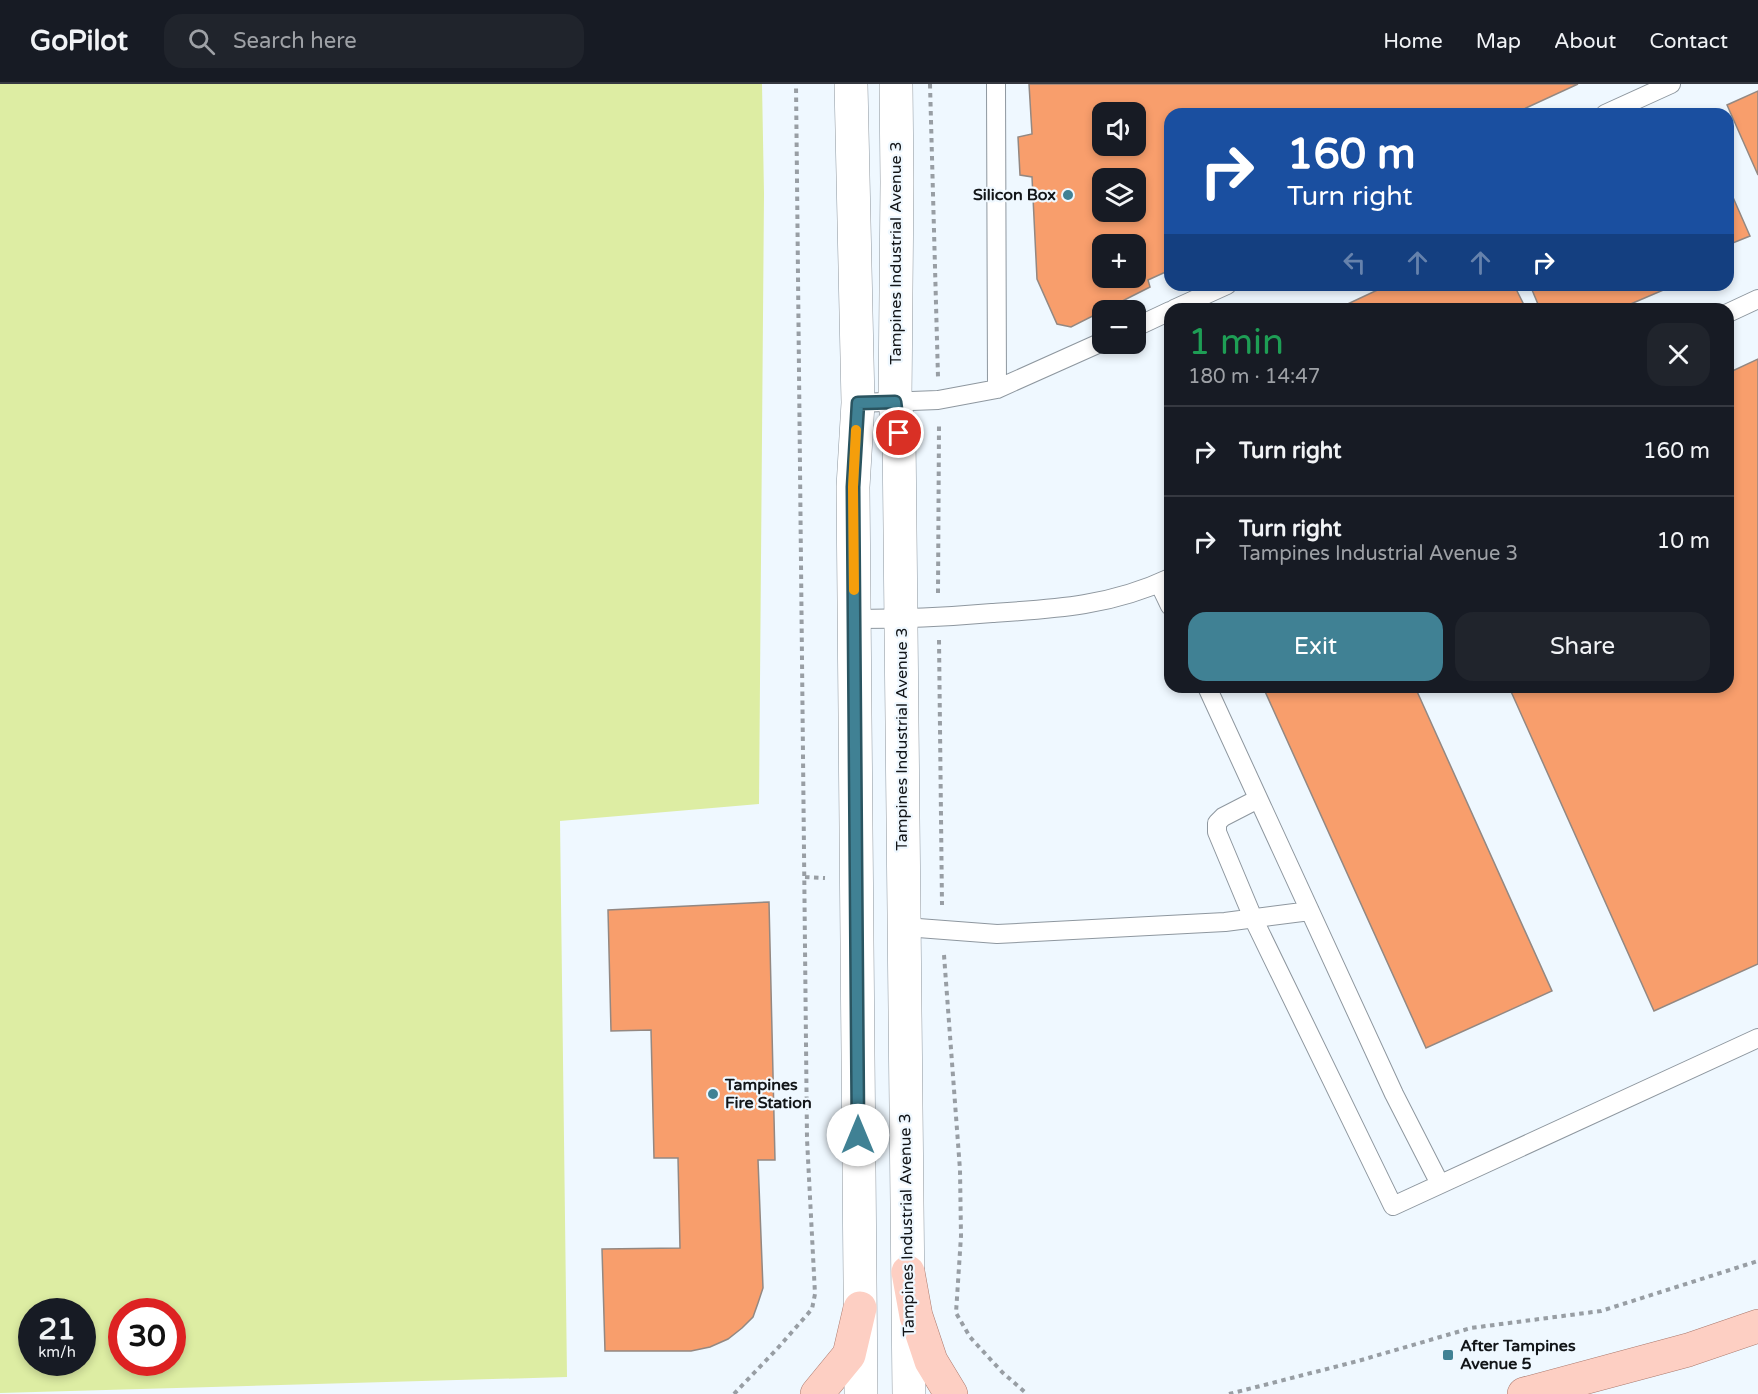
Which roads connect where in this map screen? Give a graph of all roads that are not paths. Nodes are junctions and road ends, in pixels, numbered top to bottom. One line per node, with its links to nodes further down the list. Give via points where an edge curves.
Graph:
1 (851, 84): 15 (street)
2 (896, 84): 14 (street, Tampines Industrial Avenue 3)
3 (996, 84): 13 (lane)
4 (1671, 84): 5 (lane)
5 (1618, 108)
6 (1214, 291): 8 (lane)
7 (1758, 299): 9 (lane)
8 (1187, 303)
9 (1734, 310)
10 (1164, 314): 11 (lane)
11 (1146, 322)
12 (1092, 346): 13 (lane)
13 (997, 389): 14 (lane, via 938,400)
14 (895, 402): 15 (lane); 18 (street, Tampines Industrial Avenue 3, via 899,433)
15 (858, 403): 17 (street, via 853,487)
16 (1164, 581): 18 (lane, via 1112,600 1071,608)
17 (855, 619): 18 (lane); 27 (street)
18 (901, 620): 23 (street, Tampines Industrial Avenue 3)
19 (1210, 693): 20 (lane)
20 (1258, 800): 21 (lane); 22 (lane, via 1223,817 1217,832)
21 (1310, 911): 22 (lane); 25 (lane)
22 (1253, 918): 23 (lane, via 997,934); 25 (lane, via 1393,1206)
23 (905, 927): 26 (street, Tampines Industrial Avenue 3)
24 (1758, 1038): 25 (lane)
25 (1440, 1184)
26 (908, 1272): 31 (street, Tampines Industrial Avenue 3); 32 (main road, via 916,1316 931,1361)
27 (860, 1308): 29 (main road, via 849,1355); 30 (street)
28 (1758, 1326): 33 (main road, via 1688,1350)
29 (817, 1394)
30 (861, 1394)
31 (909, 1394)
32 (951, 1394)
33 (1524, 1394)

